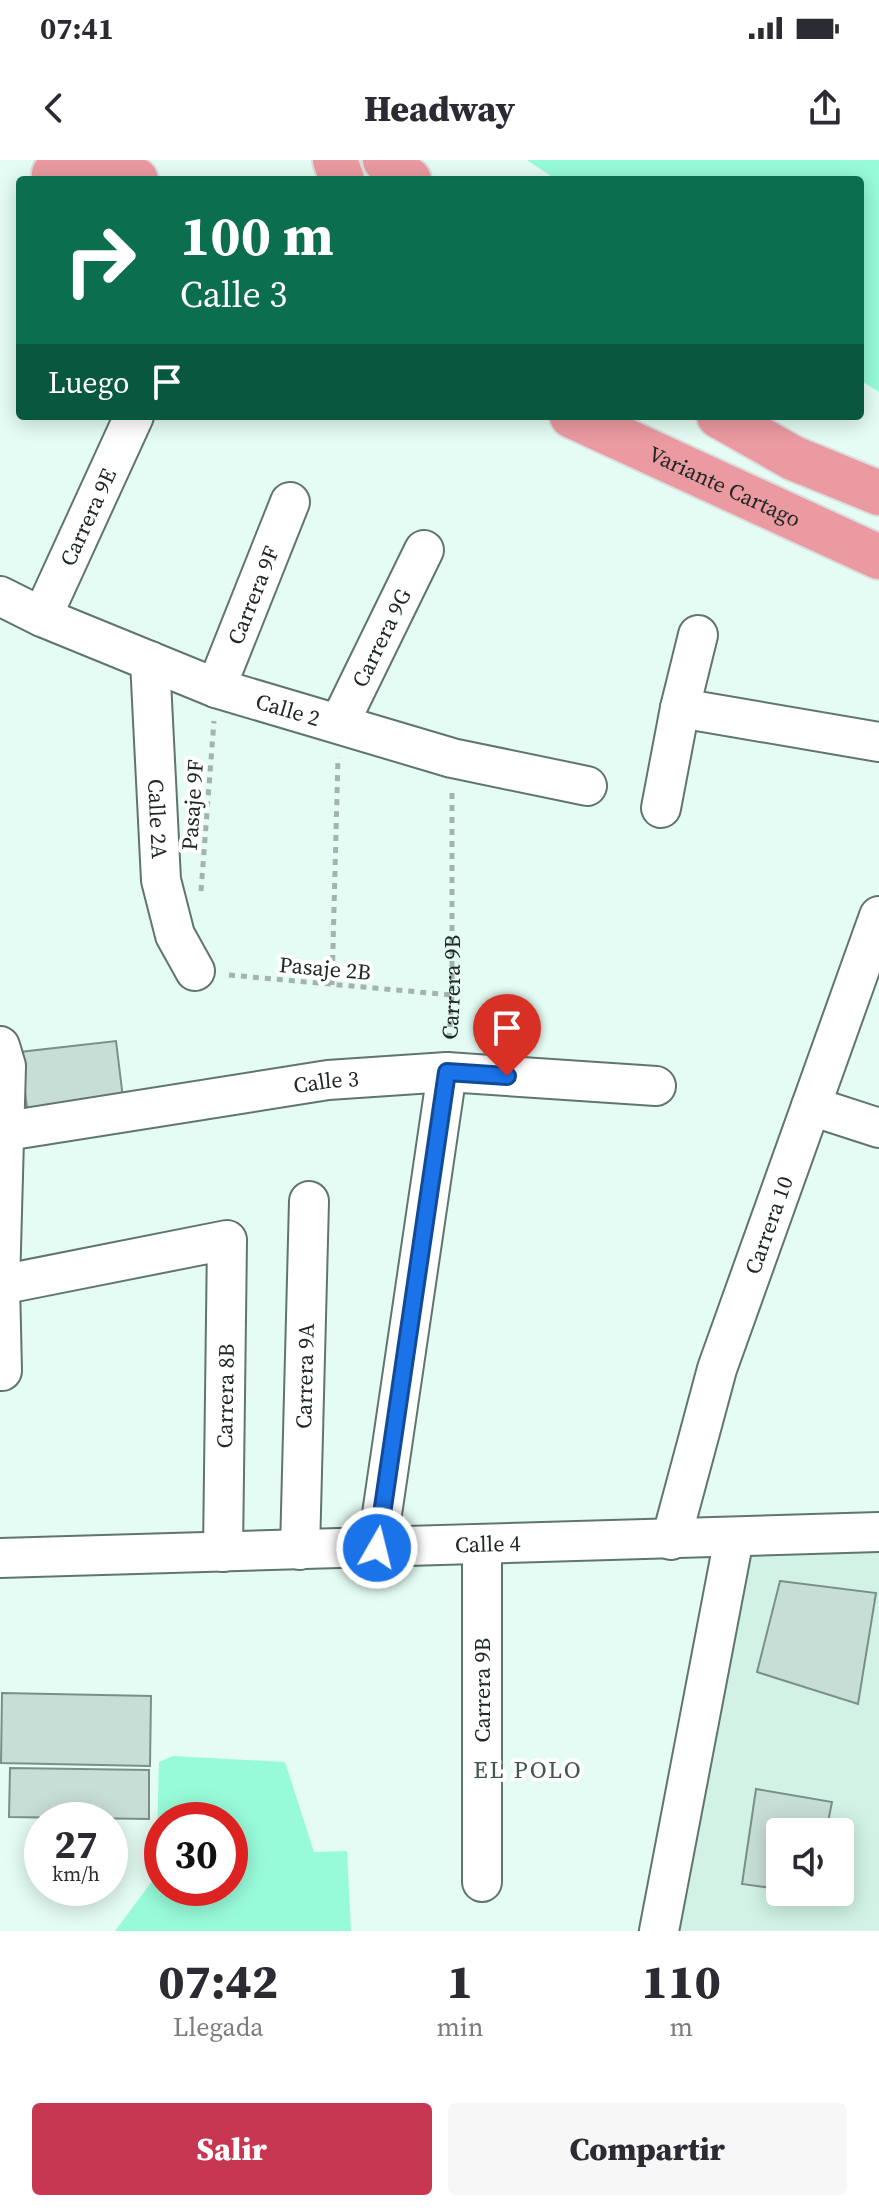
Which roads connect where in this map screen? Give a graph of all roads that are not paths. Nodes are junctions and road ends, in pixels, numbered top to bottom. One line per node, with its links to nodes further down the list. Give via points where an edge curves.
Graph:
1 (385, 160): 4 (highway)
2 (48, 171): 3 (highway, via 116,170)
3 (128, 176)
4 (404, 176)
5 (132, 420): 13 (street, Carrera 9E)
6 (581, 420): 11 (highway, Variante Cartago)
7 (726, 420): 8 (highway, via 793,458)
8 (879, 493)
9 (290, 502): 16 (street, Carrera 9F)
10 (424, 550): 18 (street, Carrera 9G)
11 (879, 557)
12 (0, 596): 13 (street, Calle 2)
13 (42, 617): 15 (street, Calle 2)
14 (698, 635): 17 (street)
15 (150, 661): 16 (street, Calle 2); 23 (street, Calle 2A, via 161,880 175,935)
16 (216, 688): 18 (street, Calle 2)
17 (680, 708): 19 (street); 21 (street)
18 (339, 724): 20 (street, Calle 2, via 452,758)
19 (879, 742)
20 (587, 786)
21 (661, 808)
22 (879, 916): 27 (street, Carrera 10)
23 (195, 971)
24 (0, 1046): 29 (street, via 6,1066)
25 (447, 1072): 26 (street, Calle 3); 29 (street, Calle 3, via 328,1080); 38 (street, Carrera 9B)
26 (656, 1086)
27 (811, 1106): 28 (street); 36 (street, Carrera 10, via 717,1369)
28 (879, 1128)
29 (3, 1132): 31 (street)
30 (309, 1201): 39 (street, Carrera 9A)
31 (0, 1285): 32 (street); 40 (street, Carrera 8B, via 227,1240)
32 (0, 1302): 33 (street)
33 (2, 1371)
34 (879, 1532): 35 (street, Calle 4)
35 (734, 1538): 36 (street, Calle 4); 43 (street)
36 (671, 1540): 37 (street, Calle 4)
37 (482, 1545): 38 (street, Calle 4); 42 (street, Carrera 9B)
38 (377, 1548): 39 (street, Calle 4)
39 (300, 1550): 40 (street, Calle 4)
40 (223, 1552): 41 (street, Calle 4)
41 (0, 1558)
42 (482, 1882)
43 (659, 1931)

